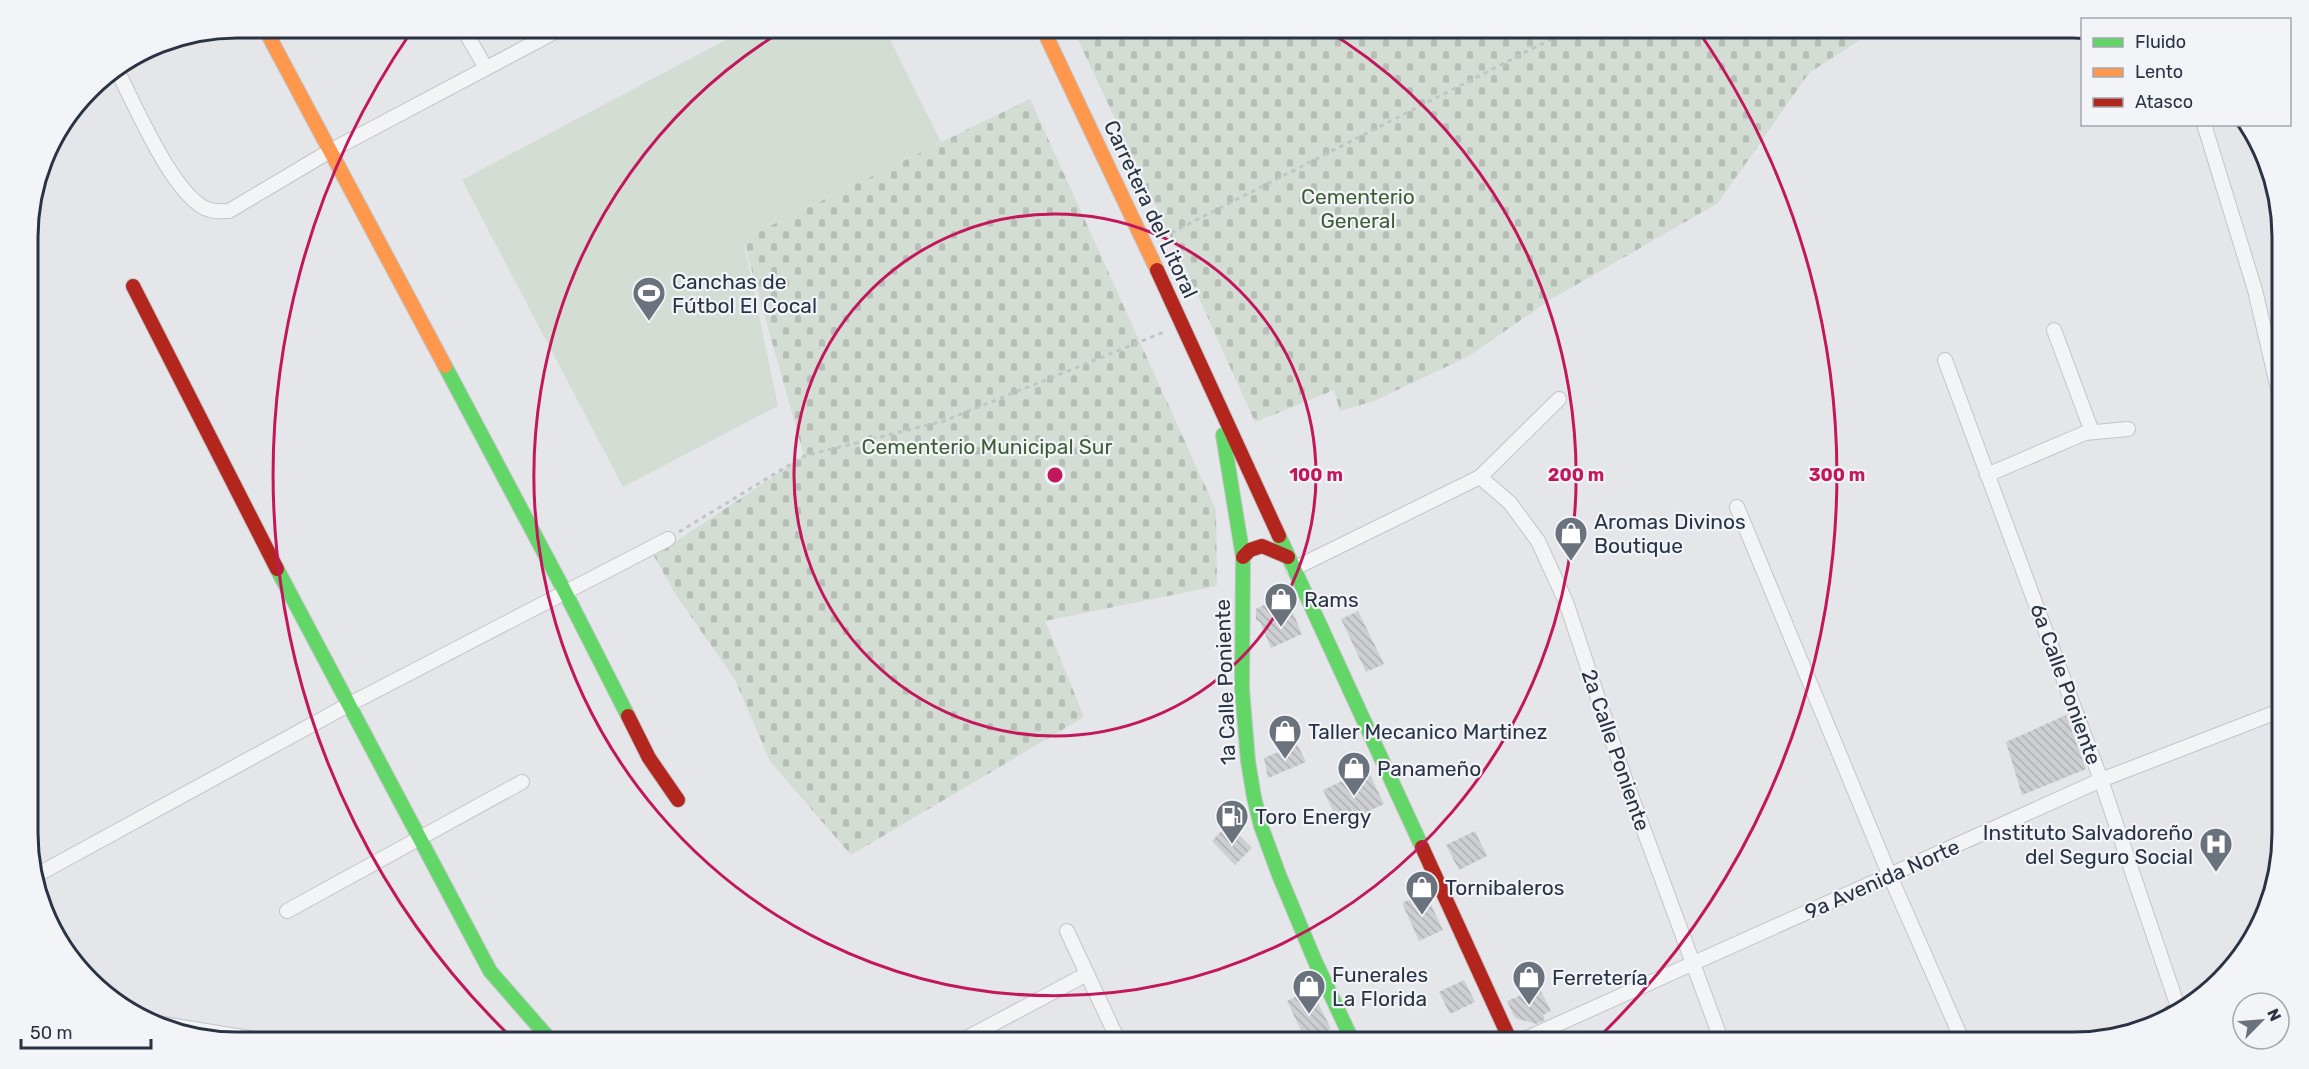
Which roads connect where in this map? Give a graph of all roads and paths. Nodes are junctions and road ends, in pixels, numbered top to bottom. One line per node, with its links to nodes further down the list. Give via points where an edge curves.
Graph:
1 (270, 38): 9 (main road)
2 (468, 38): 6 (street)
3 (543, 38): 6 (street)
4 (1047, 38): 10 (main road, Carretera del Litoral)
5 (1553, 38): 10 (path)
6 (486, 68): 9 (street)
7 (120, 76): 9 (street, via 171,173 189,197 209,210 229,212)
8 (2205, 126): 15 (street)
9 (330, 151): 26 (main road)
10 (1146, 246): 12 (main road, Carretera del Litoral)
11 (133, 286): 27 (main road)
12 (1182, 324): 17 (main road, Carretera del Litoral); 23 (path, via 944,421 804,456)
13 (2054, 330): 19 (street)
14 (1946, 360): 20 (street, 6a Calle Poniente)
15 (2272, 365)
16 (1559, 399): 21 (street)
17 (1219, 410): 24 (main road, 1a Calle Poniente); 25 (main road)
18 (2128, 429): 19 (street)
19 (2092, 432): 20 (street)
20 (1987, 474): 29 (street, 6a Calle Poniente)
21 (1480, 477): 25 (street); 37 (street, 2a Calle Poniente, via 1510,503 1538,541 1566,602)
22 (1737, 507): 34 (street)
23 (668, 539): 26 (street)
24 (1243, 557): 25 (main road, via 1262,546); 40 (main road, 1a Calle Poniente, via 1242,689 1254,797 1280,875)
25 (1291, 563): 41 (main road)
26 (565, 592): 27 (street); 31 (main road, via 650,758)
27 (348, 705): 32 (main road); 33 (street)
28 (2272, 714): 29 (street, 9a Avenida Norte)
29 (2101, 780): 34 (street, 9a Avenida Norte); 39 (street, 6a Calle Poniente)
30 (522, 782): 32 (street)
31 (678, 800)
32 (419, 839): 35 (street); 45 (main road, via 490,971)
33 (42, 872)
34 (1890, 876): 37 (street, 9a Avenida Norte); 44 (street)
35 (287, 911)
36 (1067, 931): 38 (street)
37 (1692, 964): 42 (street, 9a Avenida Norte); 43 (street, 2a Calle Poniente)
38 (1087, 974): 46 (street); 47 (street)
39 (2174, 1004)
40 (1348, 1031)
41 (1506, 1031)
42 (1542, 1031)
43 (1718, 1031)
44 (1958, 1031)
45 (543, 1032)
46 (978, 1032)
47 (1114, 1032)

